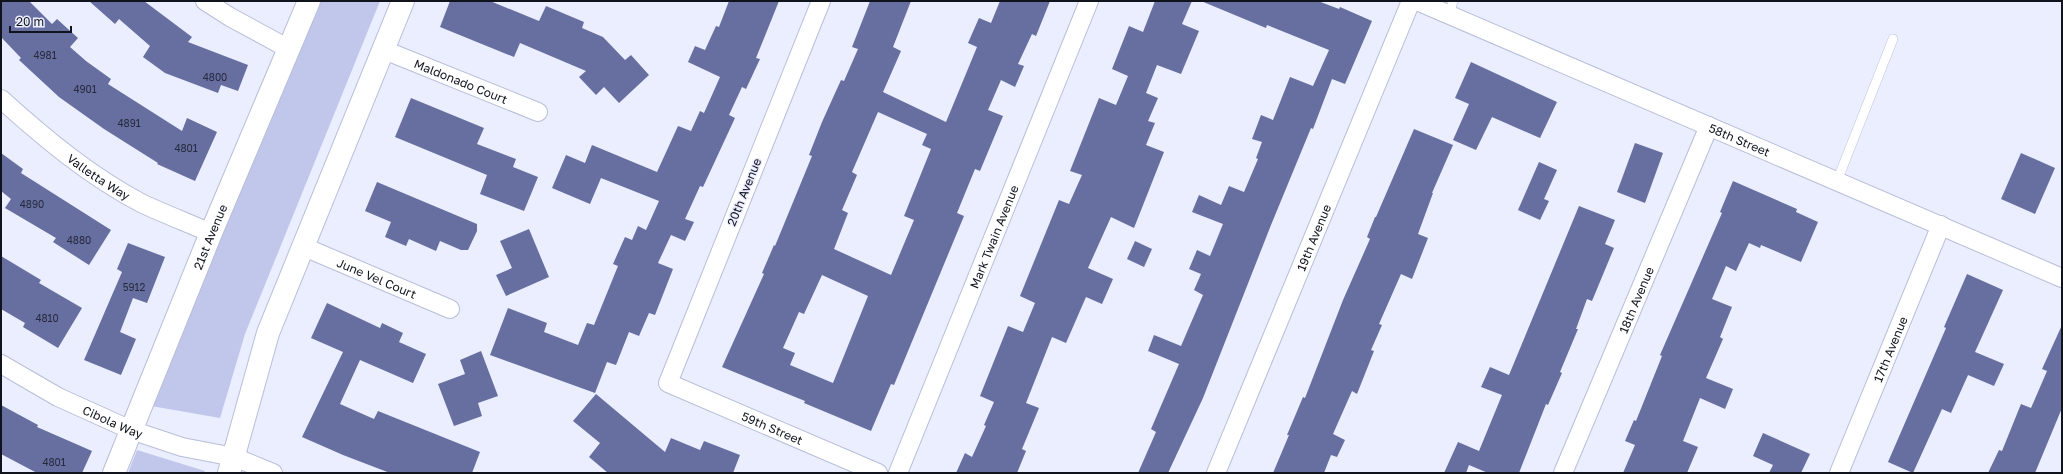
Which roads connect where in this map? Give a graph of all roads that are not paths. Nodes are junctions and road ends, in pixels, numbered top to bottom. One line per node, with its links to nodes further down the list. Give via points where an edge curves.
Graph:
1 (205, 1): 10 (street)
2 (309, 1): 10 (street, 21st Avenue)
3 (403, 1): 11 (street)
4 (821, 1): 22 (street, 20th Avenue)
5 (1089, 1): 28 (street, Mark Twain Avenue)
6 (1411, 1): 29 (street, 19th Avenue)
7 (1417, 1): 8 (street, 58th Street)
8 (1451, 8): 14 (street, 58th Street)
9 (1893, 39): 15 (lane)
10 (289, 49): 17 (street, 21st Avenue)
11 (384, 50): 13 (street, Maldonado Court); 18 (street)
12 (1, 99): 17 (street, Valletta Way, via 39,134 94,174 143,203)
13 (538, 112)
14 (1709, 126): 15 (street, 58th Street); 30 (street, 18th Avenue)
15 (1837, 181): 16 (street, 58th Street)
16 (1941, 225): 19 (street, 58th Street); 31 (street, 17th Avenue)
17 (211, 233): 23 (street, 21st Avenue)
18 (304, 247): 20 (street, June Vel Court); 24 (street, via 268,333)
19 (2062, 278)
20 (450, 309)
21 (1, 364): 23 (street, Cibola Way, via 58,397)
22 (668, 383): 27 (street, 59th Street)
23 (131, 430): 24 (street, Cibola Way); 25 (street, 21st Avenue)
24 (231, 465): 26 (street, Cibola Way)
25 (114, 473)
26 (273, 473)
27 (878, 473)
28 (898, 473)
29 (1216, 473)
30 (1563, 473)
31 (1839, 473)

